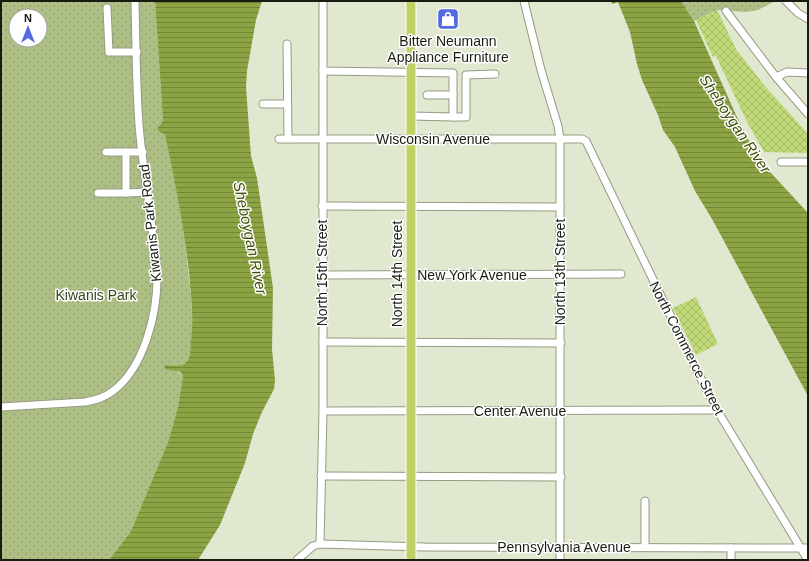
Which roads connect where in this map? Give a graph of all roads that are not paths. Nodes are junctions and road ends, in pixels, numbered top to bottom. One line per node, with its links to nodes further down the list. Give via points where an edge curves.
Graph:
1 (135, 1): 10 (street, Kiwanis Park Road)
2 (323, 1): 11 (street, North 15th Street)
3 (411, 1): 12 (main road, North 14th Street)
4 (524, 1): 27 (street, North 13th Street)
5 (786, 1): 8 (street)
6 (107, 8): 10 (street, via 109,52)
7 (726, 11): 15 (street)
8 (808, 19)
9 (287, 44): 19 (street)
10 (137, 52): 31 (street, Kiwanis Park Road, via 139,125)
11 (323, 71): 12 (street); 25 (street, North 15th Street)
12 (412, 73): 17 (street, via 453,73); 21 (main road, North 14th Street)
13 (808, 73): 15 (street, via 787,72)
14 (495, 74): 22 (street, via 466,75 466,117)
15 (776, 77): 20 (street)
16 (427, 94): 17 (street)
17 (453, 95): 22 (street)
18 (263, 104): 19 (street)
19 (287, 104): 24 (street)
20 (808, 114)
21 (411, 116): 22 (street); 26 (main road, North 14th Street)
22 (453, 117)
23 (279, 139): 24 (street, Wisconsin Avenue)
24 (288, 139): 25 (street, Wisconsin Avenue)
25 (322, 139): 26 (street, Wisconsin Avenue); 37 (street, North 15th Street)
26 (411, 139): 27 (street, Wisconsin Avenue); 38 (main road, North 14th Street)
27 (560, 139): 28 (street, Wisconsin Avenue); 39 (street, North 13th Street)
28 (586, 141): 48 (street, North Commerce Street)
29 (106, 152): 30 (street)
30 (126, 152): 31 (street); 36 (street)
31 (143, 152): 34 (street, Kiwanis Park Road)
32 (781, 162): 33 (street)
33 (808, 162)
34 (148, 192): 36 (street); 47 (street, Kiwanis Park Road, via 157,287 142,353 130,374 113,392 98,399)
35 (98, 193): 36 (street)
36 (126, 193)
37 (322, 206): 38 (street); 41 (street, North 15th Street)
38 (411, 207): 39 (street); 42 (main road, North 14th Street)
39 (560, 207): 43 (street, North 13th Street)
40 (621, 274): 43 (street, New York Avenue)
41 (322, 275): 42 (street, New York Avenue); 44 (street, North 15th Street)
42 (411, 275): 43 (street, New York Avenue); 45 (main road, North 14th Street)
43 (560, 275): 46 (street, North 13th Street)
44 (323, 342): 45 (street); 49 (street, North 15th Street)
45 (411, 343): 46 (street); 50 (main road, North 14th Street)
46 (560, 343): 51 (street, North 13th Street)
47 (1, 407)
48 (717, 410): 51 (street, Center Avenue); 61 (street, North Commerce Street)
49 (323, 411): 50 (street, Center Avenue); 52 (street, North 15th Street)
50 (411, 411): 51 (street, Center Avenue); 53 (main road, North 14th Street)
51 (561, 411): 54 (street, North 13th Street)
52 (321, 476): 53 (street); 56 (street, North 15th Street)
53 (411, 476): 54 (street); 57 (main road, North 14th Street)
54 (560, 477): 58 (street, North 13th Street)
55 (644, 501): 59 (street)
56 (320, 544): 57 (street, Pennsylvania Avenue); 62 (street, via 313,546)
57 (411, 547): 58 (street, Pennsylvania Avenue); 63 (main road, North 14th Street)
58 (560, 547): 59 (street, Pennsylvania Avenue); 64 (street, North 13th Street)
59 (645, 547): 60 (street, Pennsylvania Avenue)
60 (731, 548): 61 (street, Pennsylvania Avenue); 65 (street)
61 (804, 548): 66 (street, North Commerce Street)
62 (297, 560)
63 (411, 560)
64 (560, 560)
65 (731, 560)
66 (808, 560)

